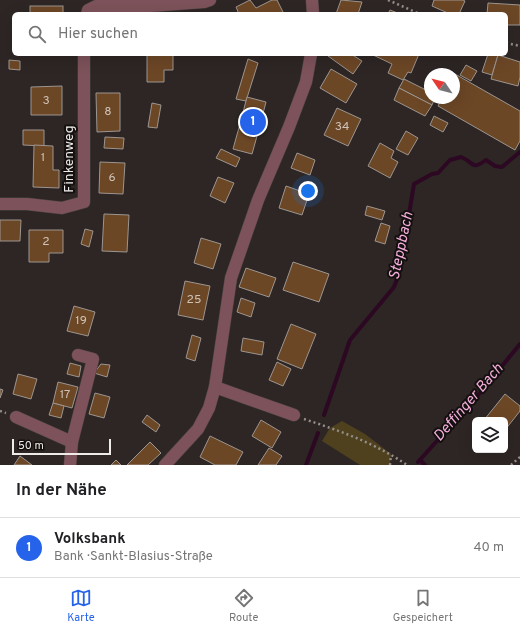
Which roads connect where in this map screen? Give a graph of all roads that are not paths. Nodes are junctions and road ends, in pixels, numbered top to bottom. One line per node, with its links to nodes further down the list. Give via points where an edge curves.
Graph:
1 (210, 0): 3 (street, via 150,6 96,6)
2 (312, 0): 4 (street)
3 (87, 12)
4 (313, 12)
5 (84, 56): 7 (street, Finkenweg, via 84,202 62,208)
6 (311, 56): 9 (street, via 306,82 258,200 231,278)
7 (0, 204)
8 (78, 355): 12 (street, via 93,359)
9 (215, 387): 10 (street); 14 (street, via 209,408 198,429)
10 (294, 415)
11 (16, 417): 12 (street)
12 (72, 442): 13 (street)
13 (70, 465)
14 (166, 465)

